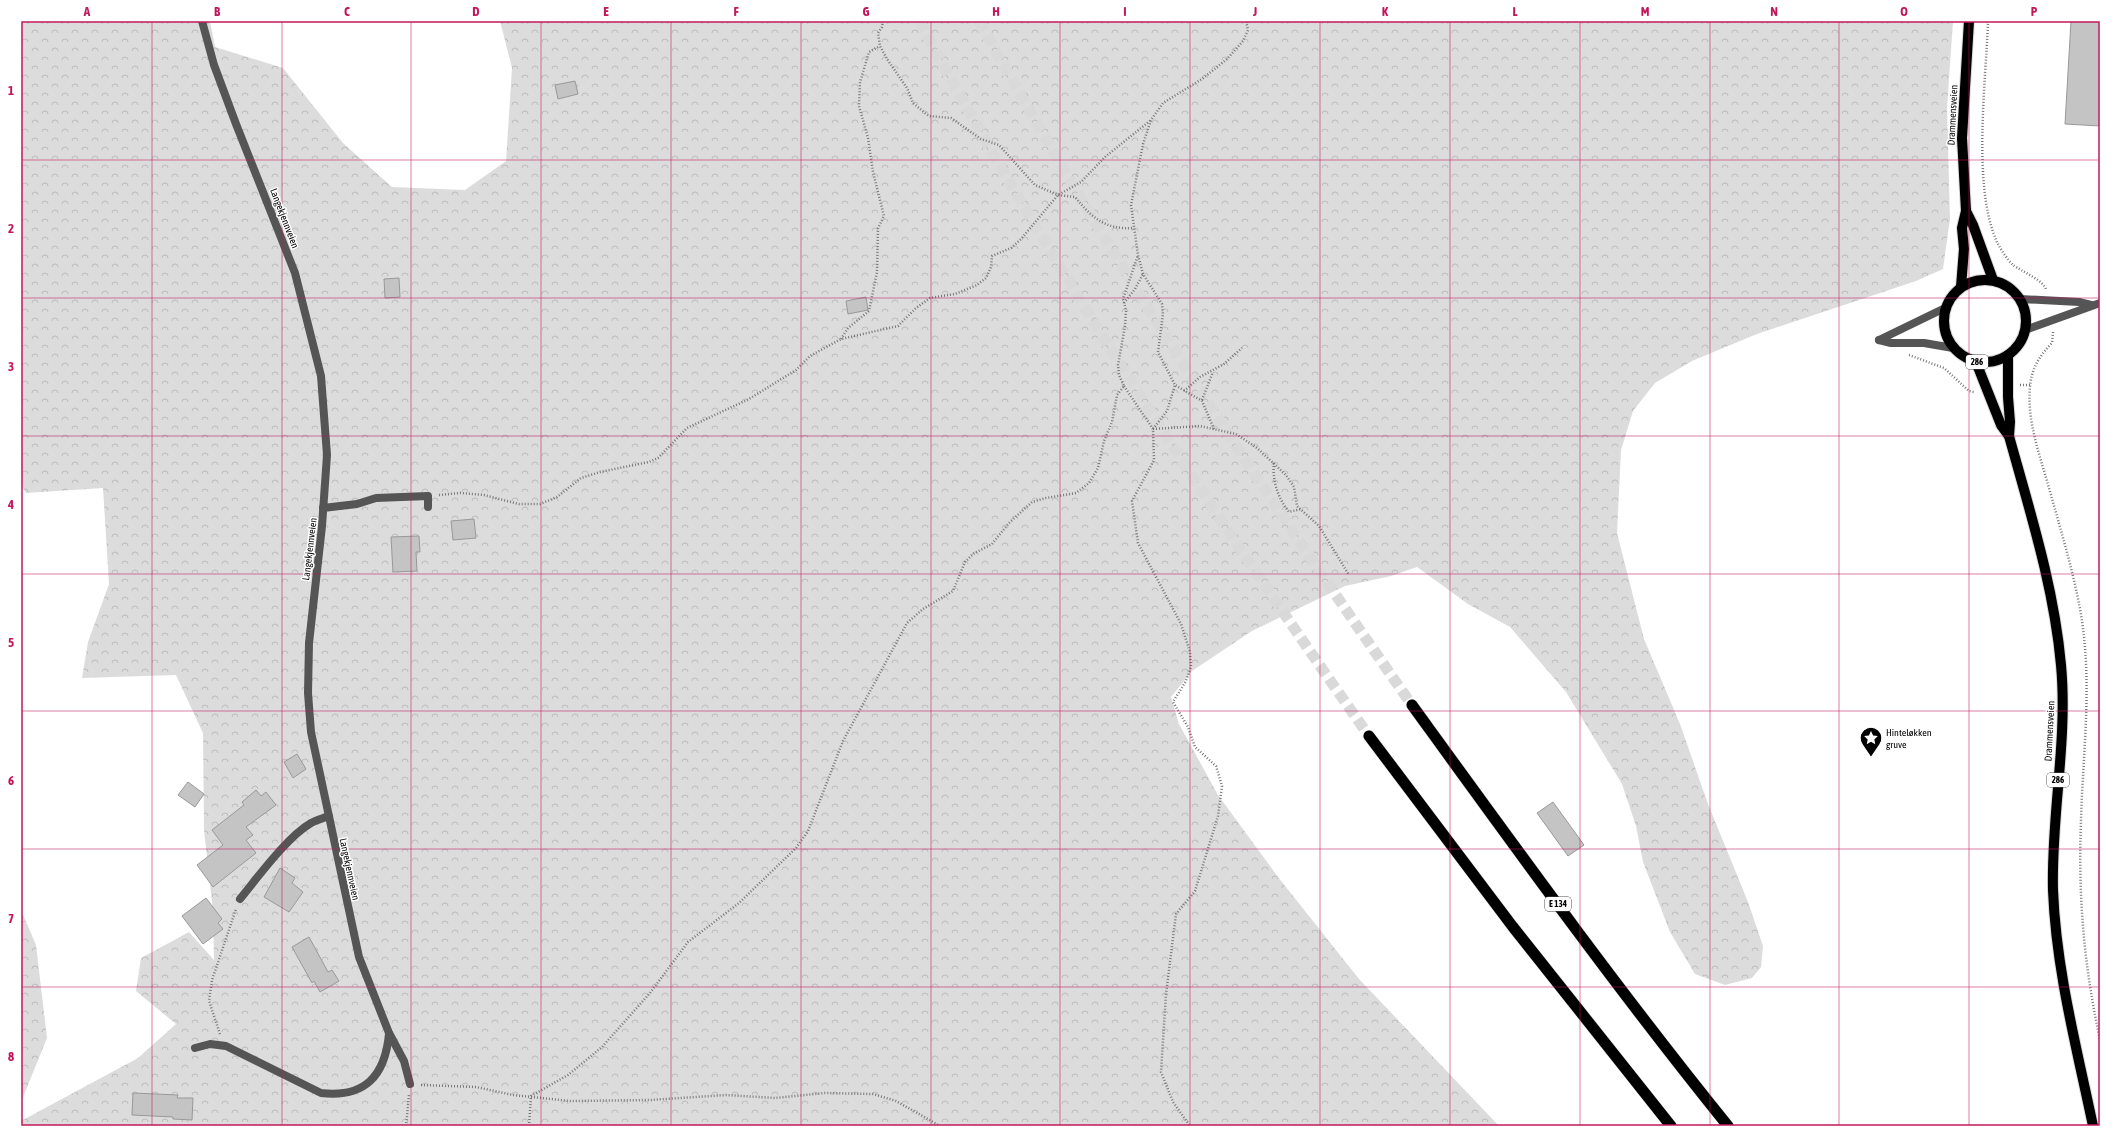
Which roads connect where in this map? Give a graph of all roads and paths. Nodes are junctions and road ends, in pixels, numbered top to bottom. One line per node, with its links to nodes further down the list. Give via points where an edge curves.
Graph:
1 (202, 21): 43 (street, Langekjennveien, via 214,65 295,273 315,352 320,376 327,455)
2 (883, 21): 6 (path, via 878,33)
3 (1246, 21): 7 (path, via 1248,30 1243,41 1227,59 1202,79 1163,103)
4 (1969, 21): 9 (main road, Drammensveien, via 1962,138)
5 (1988, 21): 16 (path, via 1984,130 1986,205 1999,247 2025,274 2046,286)
6 (880, 46): 8 (path, via 907,88 913,103 929,116 951,118 981,139 999,145 1035,185); 23 (path, via 869,52 860,82 859,106 884,216 878,228 877,272 869,312 848,328)
7 (1151, 120): 8 (path, via 1105,157 1081,182); 10 (path, via 1143,144 1130,205)
8 (1058, 195): 10 (path, via 1075,197 1091,216 1107,224 1120,229); 23 (path, via 1021,239 1011,248 992,256 986,278 977,286 955,294 930,298 898,326)
9 (1966, 211): 13 (main road); 14 (main road, via 1962,228 1964,249)
10 (1134, 228): 11 (path)
11 (1138, 255): 12 (path); 17 (path, via 1123,299)
12 (1143, 274): 17 (path); 30 (path, via 1162,304 1158,352)
13 (1993, 280): 14 (main road, via 1976,280); 15 (main road, via 2008,287)
14 (1961, 287): 20 (main road)
15 (2020, 299): 16 (street); 22 (main road, via 2026,314)
16 (2048, 302): 19 (street, via 2078,302)
17 (1124, 303): 32 (path, via 1125,326 1118,365)
18 (2100, 303): 19 (street)
19 (2091, 305): 21 (street)
20 (1945, 308): 24 (street, via 1879,340); 26 (main road, 286, via 1944,329)
21 (2051, 320): 22 (street); 31 (path, via 2054,340 2038,359)
22 (2026, 330): 27 (main road, 286, via 2016,348)
23 (841, 339): 41 (path, via 810,356 796,370 749,399 687,428 658,458 581,478 557,497 540,504 519,504 484,495 460,493)
24 (1903, 342): 26 (street); 34 (path, via 1908,354 1944,368 1969,391)
25 (1242, 348): 29 (path)
26 (1953, 348): 28 (main road, 286, via 1963,357)
27 (2008, 355): 28 (main road, 286, via 1993,362); 33 (main road, 286)
28 (1976, 362): 34 (main road, 286)
29 (1213, 371): 35 (path, via 1200,377); 36 (path)
30 (1175, 385): 35 (path); 37 (path, via 1167,411)
31 (2030, 385): 33 (path); 51 (path, via 2029,405 2033,432 2072,570 2084,632 2088,693 2081,818 2080,904 2088,978)
32 (1124, 386): 37 (path); 55 (path, via 1117,395 1098,468 1089,483 1076,493 1032,502 1009,523 992,544 973,554 965,562 953,591 906,623 843,741 808,831 796,848 739,903 688,942 650,993 602,1047 568,1075)
33 (2008, 386): 39 (main road, 286)
34 (1987, 390): 39 (main road, 286, via 2000,425)
35 (1184, 391): 36 (path)
36 (1202, 401): 38 (path)
37 (1152, 429): 38 (path, via 1200,426); 59 (path, via 1154,460 1132,501 1138,543 1181,624 1190,652 1191,668 1173,702 1188,727 1195,747 1216,766 1222,786 1218,816 1195,891 1176,914 1166,994 1161,1072 1173,1102)
38 (1214, 429): 40 (path, via 1236,434)
39 (2009, 436): 62 (main road, Drammensveien / 286, via 2047,577 2059,642 2062,710 2054,829 2053,892 2064,985)
40 (1274, 463): 44 (path, via 1294,487 1297,506); 44 (path, via 1273,472 1280,498 1289,512)
41 (428, 496): 42 (street); 43 (street, via 376,498 357,504)
42 (428, 507)
43 (323, 508): 48 (street, Langekjennveien, via 313,598 308,693 315,757)
44 (1301, 510): 45 (path, via 1319,526)
45 (1349, 575)
46 (1412, 705): 61 (highway, E 134, via 1602,964)
47 (1369, 736): 60 (highway, via 1513,927)
48 (329, 816): 49 (street, via 312,823 276,855); 50 (street, Langekjennveien, via 359,957)
49 (240, 899): 52 (path, via 212,980 209,1001 215,1023)
50 (389, 1033): 52 (street, via 385,1060 376,1074 364,1086 346,1094 335,1095 321,1094); 54 (street, Langekjennveien, via 404,1061)
51 (2100, 1040)
52 (226, 1046): 53 (street, via 210,1044)
53 (195, 1048)
54 (410, 1084): 55 (path, via 476,1087); 56 (path)
55 (531, 1096): 57 (path); 58 (path, via 570,1101 726,1096 775,1098 825,1093 873,1094 896,1101)
56 (405, 1126)
57 (529, 1126)
58 (940, 1126)
59 (1190, 1126)
60 (1670, 1126)
61 (1728, 1126)
62 (2093, 1126)

